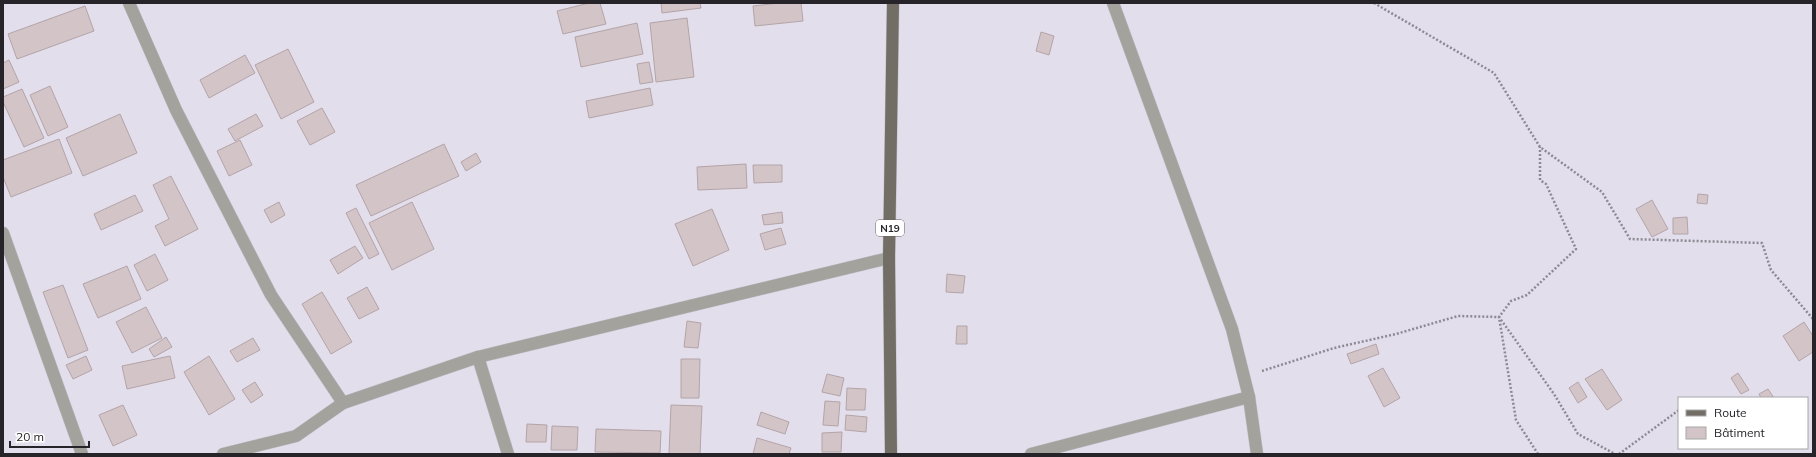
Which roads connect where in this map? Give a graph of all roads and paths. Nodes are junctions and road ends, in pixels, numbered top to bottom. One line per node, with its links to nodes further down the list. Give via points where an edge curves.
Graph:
1 (129, 3): 13 (street, via 176,110 271,295)
2 (893, 3): 7 (main road, N19)
3 (1113, 3): 11 (street, via 1232,329)
4 (1374, 3): 5 (path, via 1494,73)
5 (1540, 147): 8 (path, via 1540,180 1546,184 1576,249 1527,295 1511,301); 9 (path, via 1602,192 1630,239 1762,243 1771,270)
6 (3, 233): 15 (street)
7 (890, 258): 10 (street); 18 (main road, N19)
8 (1500, 316): 11 (path, via 1458,316 1334,348); 21 (path, via 1516,420); 22 (path, via 1554,394 1578,434)
9 (1813, 319)
10 (478, 357): 13 (street); 17 (street)
11 (1244, 376): 12 (street)
12 (1249, 397): 19 (street); 20 (street)
13 (343, 403): 16 (street, via 296,436)
14 (1678, 411): 23 (path)
15 (82, 454)
16 (223, 454)
17 (508, 454)
18 (891, 454)
19 (1031, 454)
20 (1257, 454)
21 (1538, 454)
22 (1615, 454)
23 (1619, 454)

